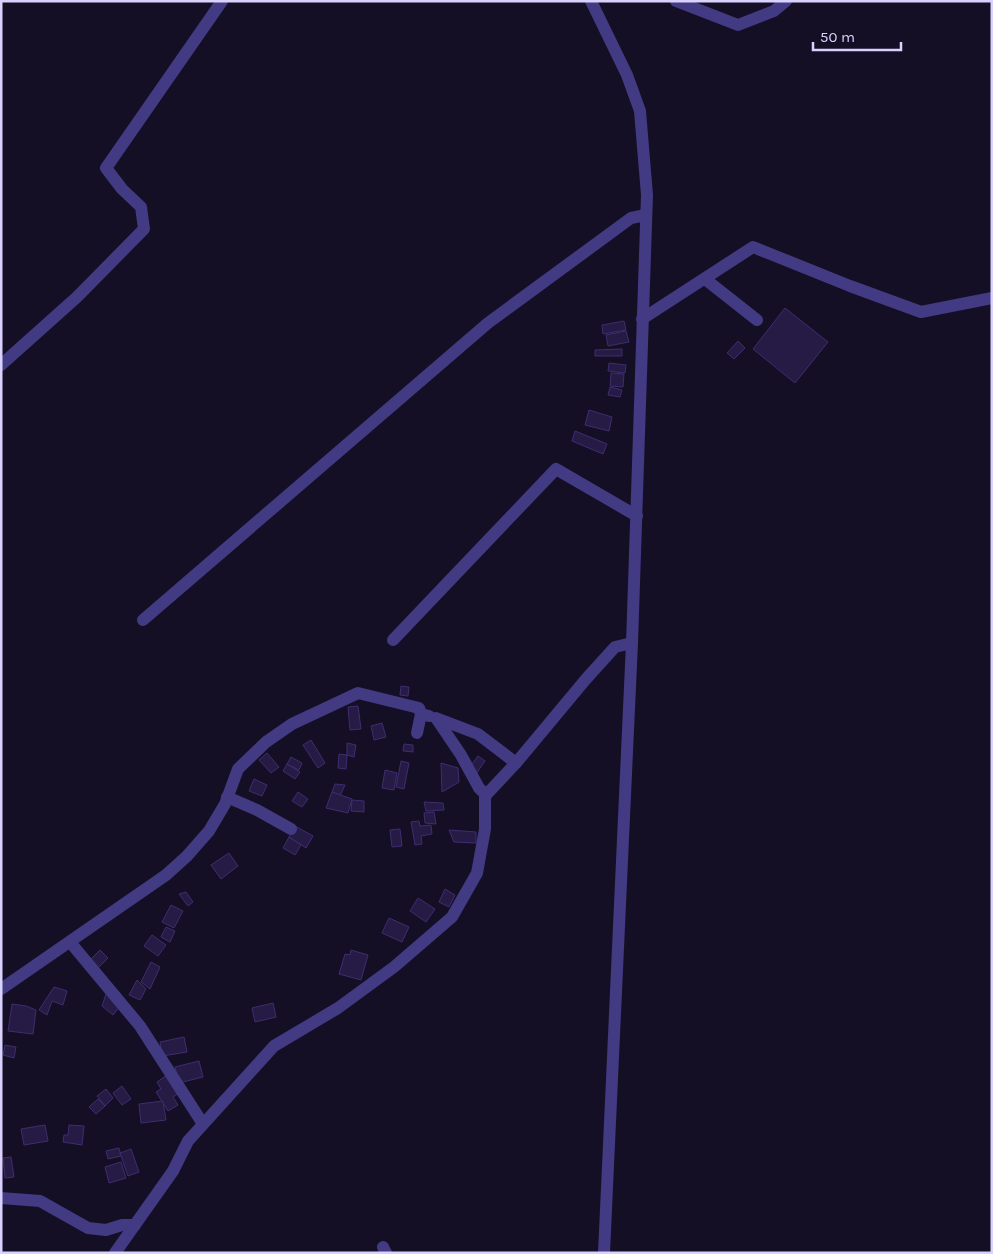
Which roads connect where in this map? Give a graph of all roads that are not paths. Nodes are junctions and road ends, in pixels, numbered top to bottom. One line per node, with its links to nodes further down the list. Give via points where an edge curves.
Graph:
1 (222, 1): 10 (street, via 106,168 141,207 144,229 77,297)
2 (591, 1): 5 (street, via 640,111)
3 (676, 1): 4 (street, via 738,25 774,11)
4 (786, 1)
5 (646, 215): 8 (street); 12 (street, via 631,218 488,323)
6 (705, 279): 7 (street, via 753,247 921,312); 8 (street); 9 (street)
7 (992, 298)
8 (642, 320): 11 (street)
9 (757, 320)
10 (1, 365)
11 (637, 516): 13 (street, via 556,469); 14 (street)
12 (143, 620)
13 (393, 640)
14 (632, 643): 18 (street, via 615,647); 28 (street)
15 (422, 714): 16 (street); 17 (street); 20 (street, via 419,708 358,693 292,724 266,742 238,769)
16 (436, 718): 18 (street, via 478,734); 19 (street)
17 (417, 733)
18 (516, 764): 19 (street)
19 (486, 796): 24 (street, via 477,873 452,917 394,967 338,1008 274,1046)
20 (227, 797): 21 (street); 22 (street, via 209,831 187,856 166,875)
21 (291, 829)
22 (70, 942): 23 (street); 24 (street, via 140,1026)
23 (1, 989)
24 (203, 1124): 26 (street, via 188,1141 173,1171)
25 (1, 1198): 26 (street, via 40,1201 88,1228 106,1230)
26 (134, 1225): 27 (street)
27 (115, 1253)
28 (604, 1253)

